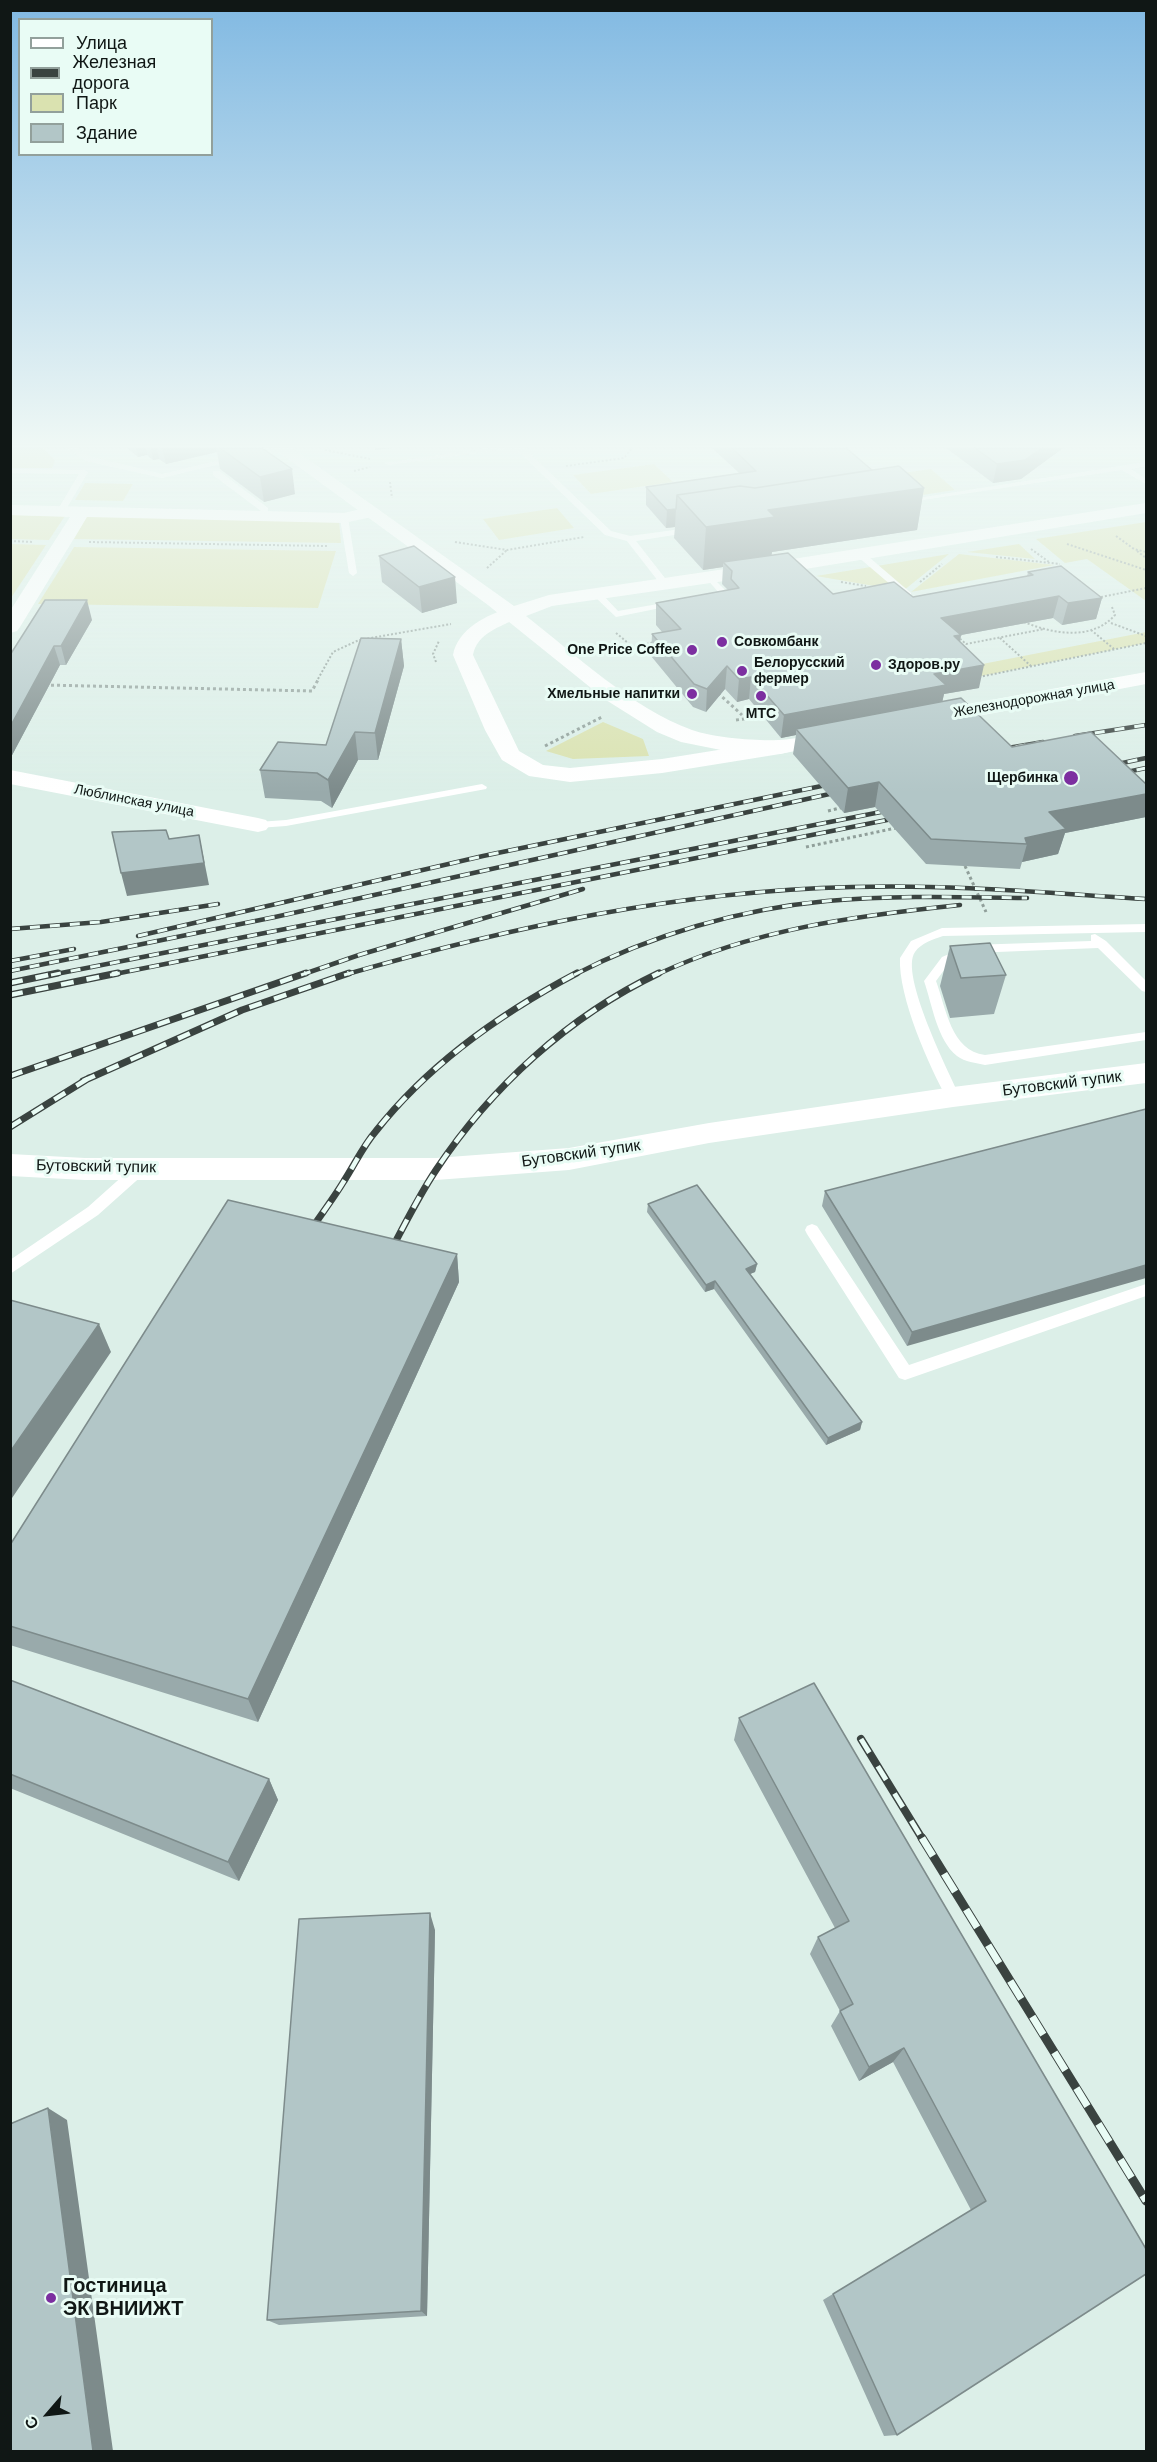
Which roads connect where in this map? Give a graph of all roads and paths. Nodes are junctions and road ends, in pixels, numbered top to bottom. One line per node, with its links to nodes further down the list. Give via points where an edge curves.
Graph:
1 (48, 563): 24 (street)
2 (351, 563): 14 (lane)
3 (440, 563): 26 (main road)
4 (493, 563): 13 (path)
5 (649, 563): 17 (lane)
6 (804, 563): 15 (main road)
7 (871, 563): 20 (lane)
8 (944, 563): 20 (path)
9 (1049, 563): 11 (path)
10 (1124, 563): 12 (path)
11 (1060, 564)
12 (1146, 570)
13 (484, 571)
14 (353, 573)
15 (710, 578): 17 (main road); 22 (lane, via 726,596)
16 (838, 582): 20 (path)
17 (665, 584): 19 (main road)
18 (1146, 588): 21 (path)
19 (597, 594): 23 (lane, via 616,614); 26 (main road, via 549,601)
20 (910, 596)
21 (1101, 597)
22 (704, 600)
23 (683, 603)
24 (17, 607): 30 (street)
25 (1112, 607): 29 (path, via 1115,615)
26 (511, 614): 51 (main road, via 614,695 665,727 721,743); 52 (street, via 471,636 463,646 463,655 496,730 510,755)
27 (1018, 619): 31 (path)
28 (461, 622): 44 (path, via 359,640 333,652 312,691)
29 (1111, 622): 32 (path); 35 (path)
30 (10, 627)
31 (1044, 629): 32 (path); 36 (path)
32 (1091, 630): 39 (path)
33 (951, 631): 36 (path, via 966,644)
34 (651, 634): 38 (path, via 658,642)
35 (1146, 636)
36 (1000, 638): 41 (path)
37 (1146, 643): 39 (path)
38 (633, 647)
39 (1115, 650): 41 (path)
40 (1146, 658): 46 (main road, via 1066,677)
41 (1033, 667): 42 (path)
42 (973, 678)
43 (1146, 678): 46 (main road, Железнодорожная улица)
44 (45, 685)
45 (714, 690): 47 (path)
46 (960, 712): 49 (main road, Железнодорожная улица)
47 (742, 715)
48 (602, 717): 52 (path)
49 (911, 722)
50 (858, 732): 51 (main road)
51 (780, 747): 52 (street, via 662,766 570,775 537,771)
52 (518, 760)
53 (10, 777): 57 (street, Люблинская улица)
54 (482, 787): 57 (lane)
55 (850, 806): 56 (path)
56 (828, 811)
57 (258, 825)
58 (907, 826): 59 (path)
59 (806, 847)
60 (965, 866): 61 (path)
61 (989, 918)
62 (1146, 928): 63 (lane)
63 (1086, 929): 64 (lane); 68 (lane, via 942,932 915,943 906,957 906,976)
64 (1102, 944): 65 (lane); 66 (lane, via 971,949 938,964 930,981 954,1043 974,1059 985,1060)
65 (1146, 988)
66 (1146, 1036)
67 (1146, 1073): 68 (street, Бутовский тупик)
68 (953, 1097): 70 (street, Бутовский тупик, via 709,1133 569,1159 436,1169)
69 (10, 1165): 70 (street, Бутовский тупик)
70 (140, 1169): 72 (lane, via 93,1211)
71 (812, 1230): 73 (lane, via 905,1373)
72 (10, 1268)
73 (1146, 1290)

